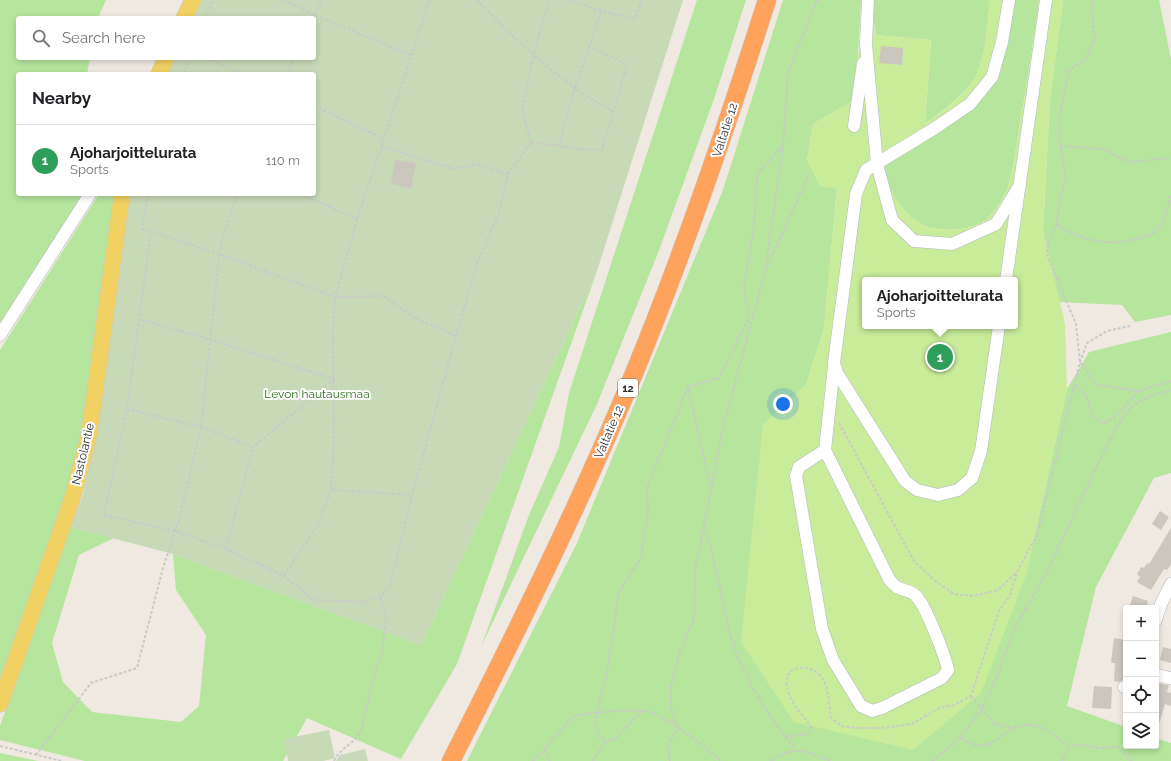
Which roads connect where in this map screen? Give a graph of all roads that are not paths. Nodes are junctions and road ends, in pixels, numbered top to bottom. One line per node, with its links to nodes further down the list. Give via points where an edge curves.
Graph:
1 (193, 0): 6 (main road)
2 (767, 0): 25 (highway, Valtatie 12 / 12, via 707,184 634,372 553,557)
3 (868, 0): 7 (street)
4 (1009, 0): 11 (street, via 1002,42 992,77 970,104)
5 (1046, 0): 12 (street)
6 (185, 16)
7 (866, 44): 10 (street); 11 (street)
8 (165, 60): 9 (main road)
9 (160, 72)
10 (854, 126)
11 (877, 164): 12 (street, via 892,220 914,240 952,244 996,224); 18 (street, via 866,170 856,194)
12 (1020, 185): 15 (street)
13 (89, 196): 17 (street)
14 (122, 196): 24 (main road, Nastolantie, via 89,435 73,496)
15 (1006, 277)
16 (999, 329): 18 (street, via 981,451 972,478 958,490 938,495 918,490 905,481 837,373)
17 (0, 334)
18 (834, 363): 19 (street)
19 (825, 450): 19 (street, via 889,579 895,588 915,594 921,604 945,657 948,670 942,678 872,711 861,706 833,660 822,630 796,476 799,467)
20 (1171, 584): 21 (street)
21 (1159, 610)
22 (1159, 676): 23 (street)
23 (1171, 678)
24 (0, 704)
25 (451, 761)

